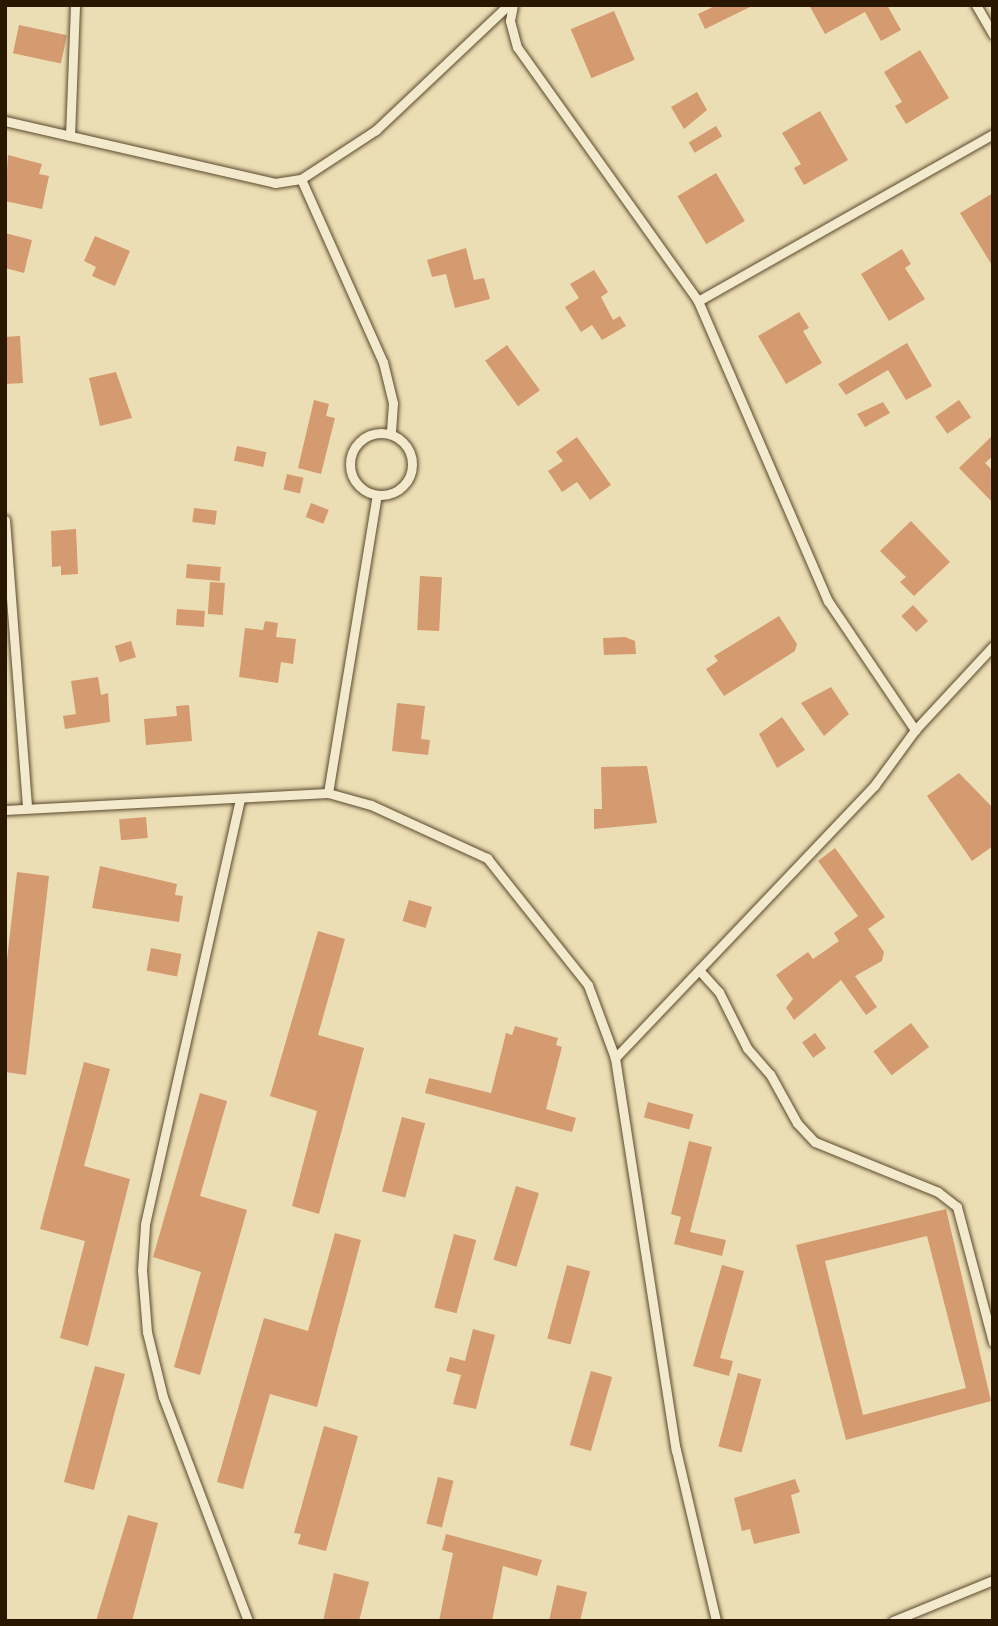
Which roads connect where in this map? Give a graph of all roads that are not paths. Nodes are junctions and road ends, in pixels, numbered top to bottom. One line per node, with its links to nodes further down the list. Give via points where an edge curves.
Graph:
1 (75, 5): 7 (lane)
2 (511, 5): 8 (lane, via 376,130); 9 (lane, via 517,47)
3 (976, 5): 4 (lane)
4 (993, 34)
5 (5, 121): 7 (lane)
6 (993, 134): 9 (lane)
7 (70, 136): 8 (lane, via 275,183)
8 (301, 179): 10 (lane, via 383,362 393,403)
9 (698, 301): 14 (lane, via 828,601)
10 (391, 434): 11 (lane, via 406,445 412,462 408,480 395,492); 11 (lane, via 374,433 359,442 351,457 351,474 361,488)
11 (377, 495): 15 (lane)
12 (5, 520): 17 (lane)
13 (993, 646): 14 (lane)
14 (915, 730): 19 (lane, via 874,786)
15 (328, 793): 16 (lane); 20 (lane, via 372,806 486,858 588,985)
16 (240, 799): 17 (lane); 23 (lane, via 145,1225 142,1270 147,1332 163,1397)
17 (27, 808): 18 (lane)
18 (5, 810)
19 (699, 970): 20 (lane); 21 (lane, via 719,992 747,1048 815,1142 938,1192 957,1208)
20 (615, 1058): 24 (lane, via 676,1450)
21 (993, 1342)
22 (993, 1580): 25 (lane)
23 (248, 1621)
24 (716, 1621)
25 (893, 1621)

